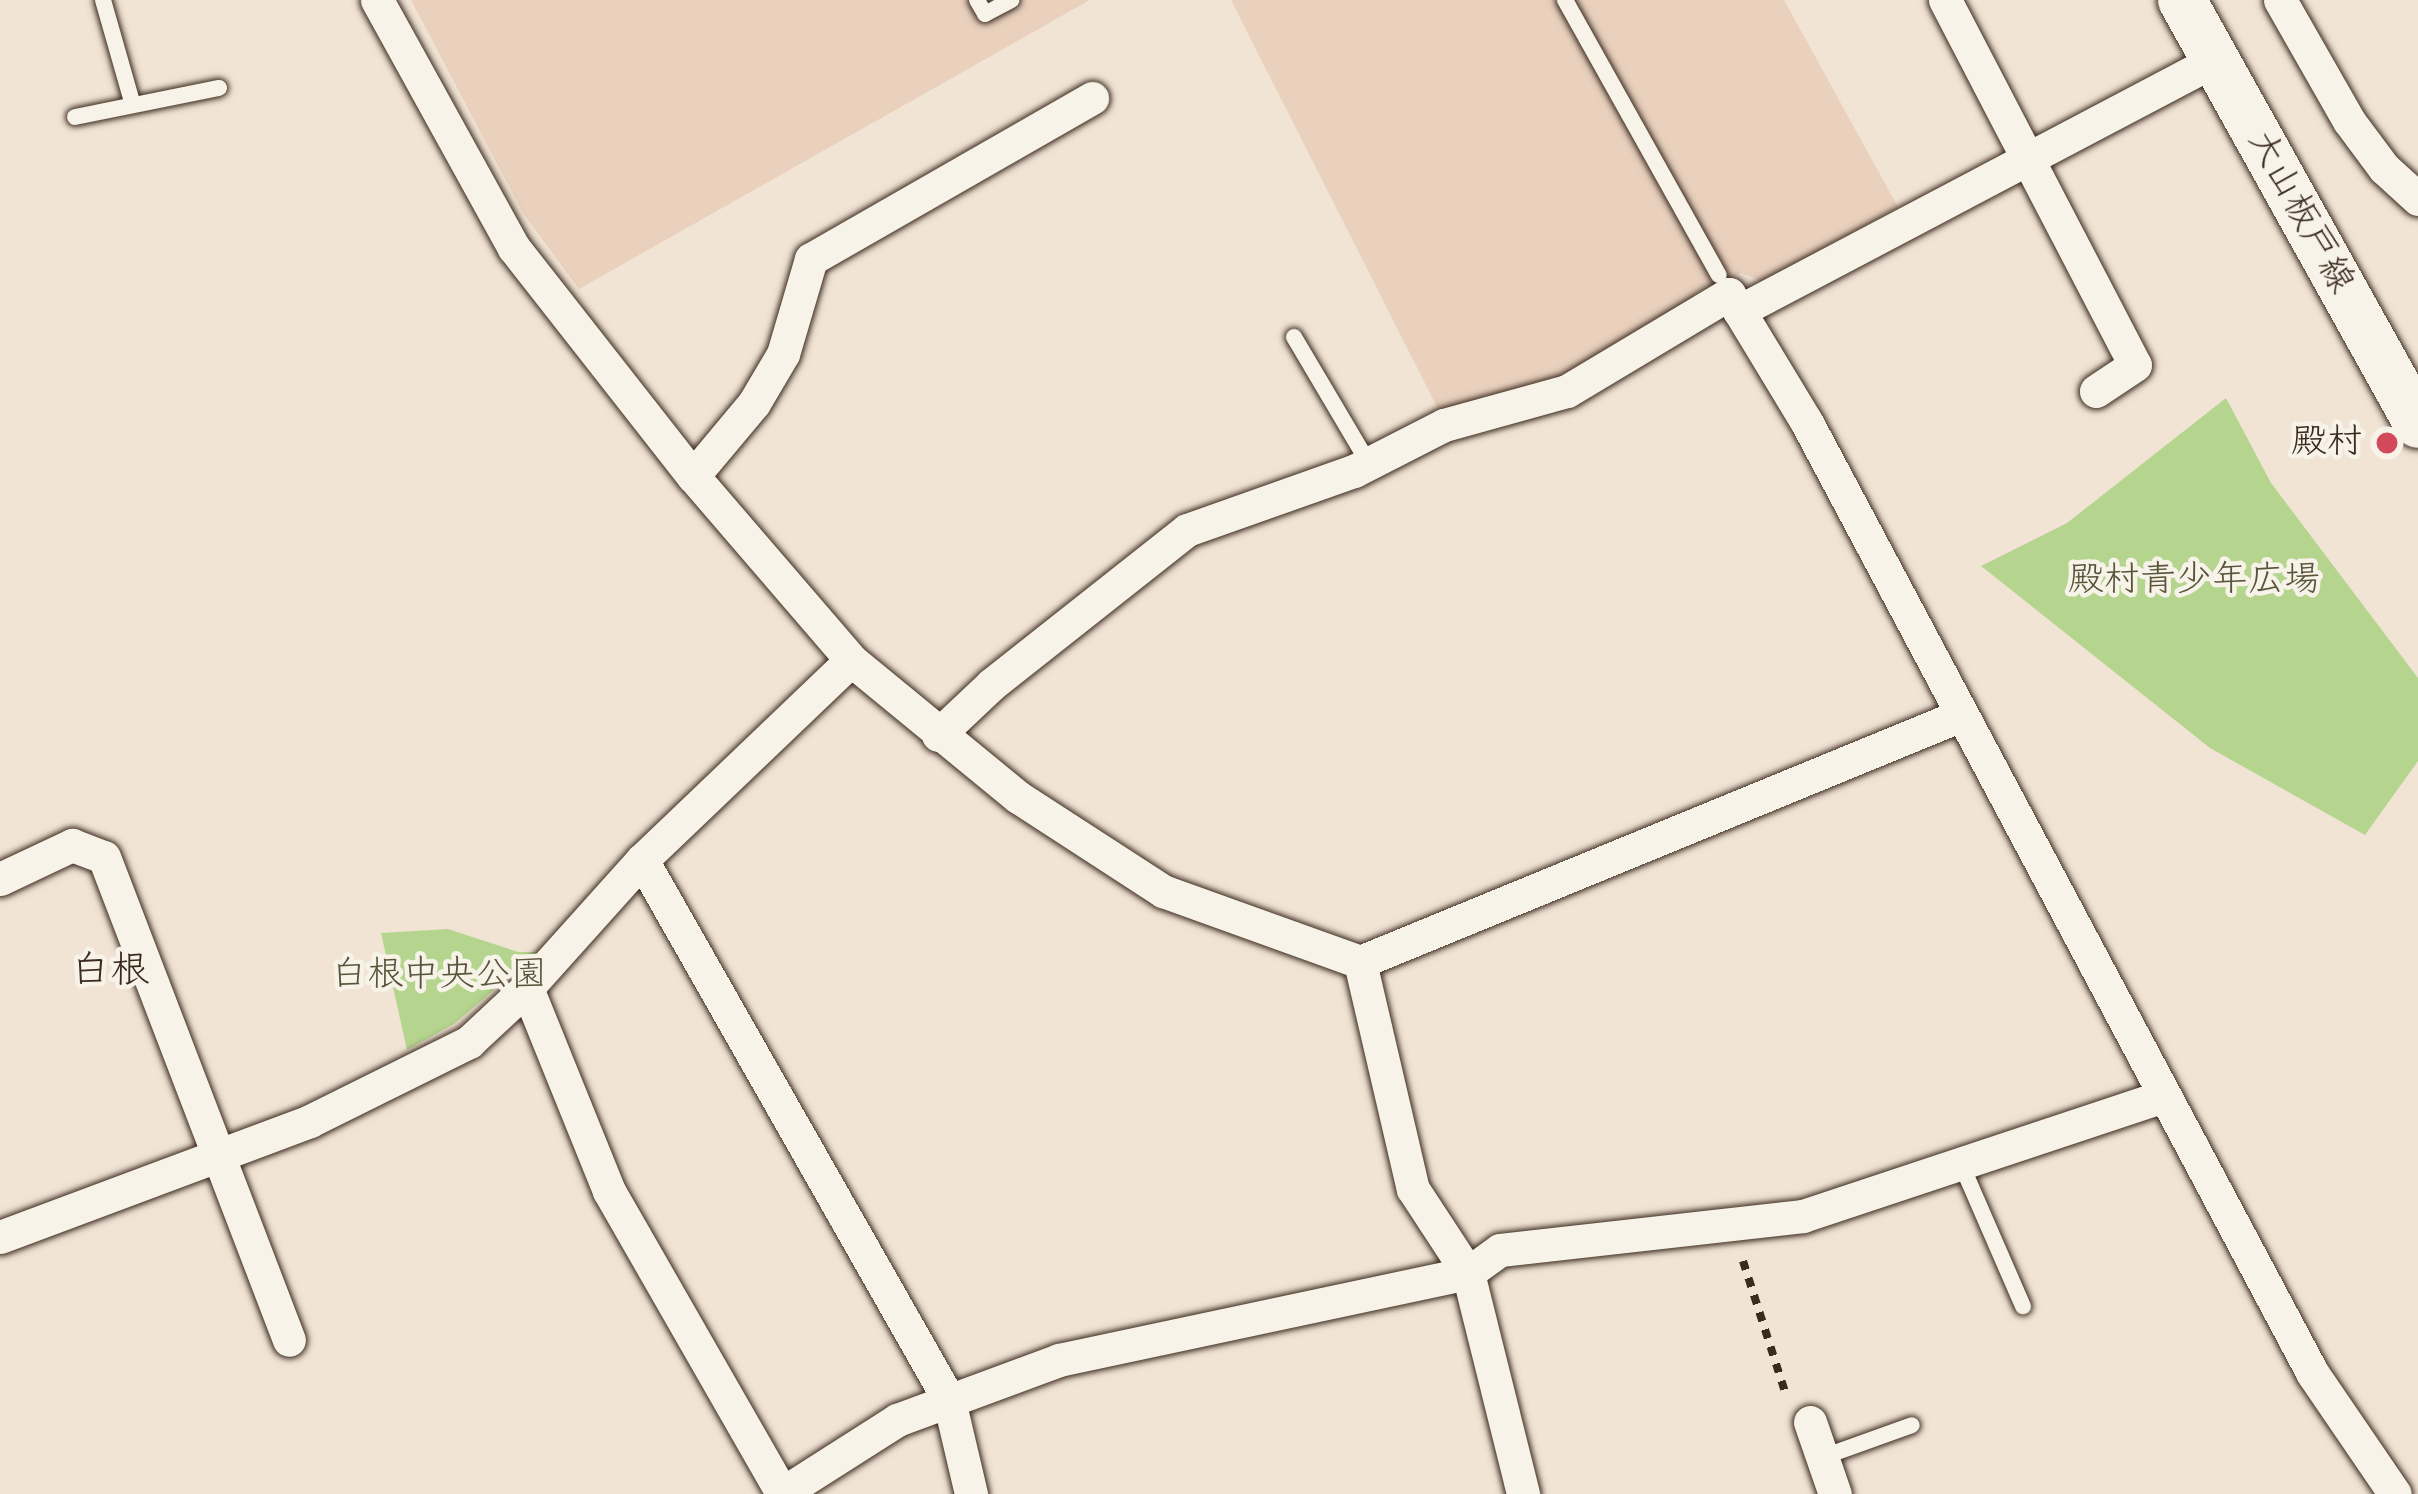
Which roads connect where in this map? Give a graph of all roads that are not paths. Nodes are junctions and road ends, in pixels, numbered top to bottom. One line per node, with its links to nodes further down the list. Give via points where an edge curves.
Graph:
1 (103, 0): 12 (lane)
2 (377, 0): 22 (street, via 514,248)
3 (976, 0): 4 (lane, via 985,14)
4 (1011, 0)
5 (1564, 0): 16 (lane)
6 (1945, 0): 14 (street)
7 (2182, 0): 9 (main road, 大山板戸線)
8 (2280, 0): 15 (street, via 2349,121)
9 (2215, 60): 14 (street); 20 (main road, 大山板戸線)
10 (219, 88): 12 (lane)
11 (1092, 98): 22 (street, via 811,259 783,354)
12 (133, 105): 13 (lane)
13 (76, 117)
14 (2029, 158): 17 (street); 19 (street, via 2147,358)
15 (2418, 200)
16 (1719, 275)
17 (1739, 311): 21 (street, via 1730,294 1567,391 1444,424); 24 (street, via 1806,421)
18 (1294, 337): 21 (lane)
19 (2096, 391)
20 (2418, 424)
21 (1369, 464): 25 (street, via 1187,530)
22 (693, 476): 23 (street)
23 (851, 660): 25 (street); 26 (street)
24 (1959, 716): 28 (street); 30 (street)
25 (938, 734): 28 (street, via 1162,891)
26 (642, 860): 29 (street); 37 (street)
27 (0, 879): 31 (street, via 72,845 104,856)
28 (1360, 962): 34 (street, via 1413,1189)
29 (527, 988): 31 (street, via 470,1042 310,1120); 41 (street, via 609,1192)
30 (2164, 1096): 32 (street); 45 (street, via 2312,1374)
31 (221, 1152): 33 (street); 36 (street)
32 (1962, 1166): 34 (street, via 1802,1216 1500,1250); 35 (lane)
33 (0, 1237)
34 (1468, 1273): 37 (street, via 1059,1360); 43 (street)
35 (2024, 1306)
36 (289, 1340)
37 (950, 1400): 41 (street, via 897,1420); 42 (street)
38 (1801, 1417): 40 (street)
39 (1912, 1426): 40 (lane)
40 (1826, 1456): 44 (street)
41 (782, 1494)
42 (970, 1494)
43 (1523, 1494)
44 (1834, 1494)
45 (2395, 1494)

